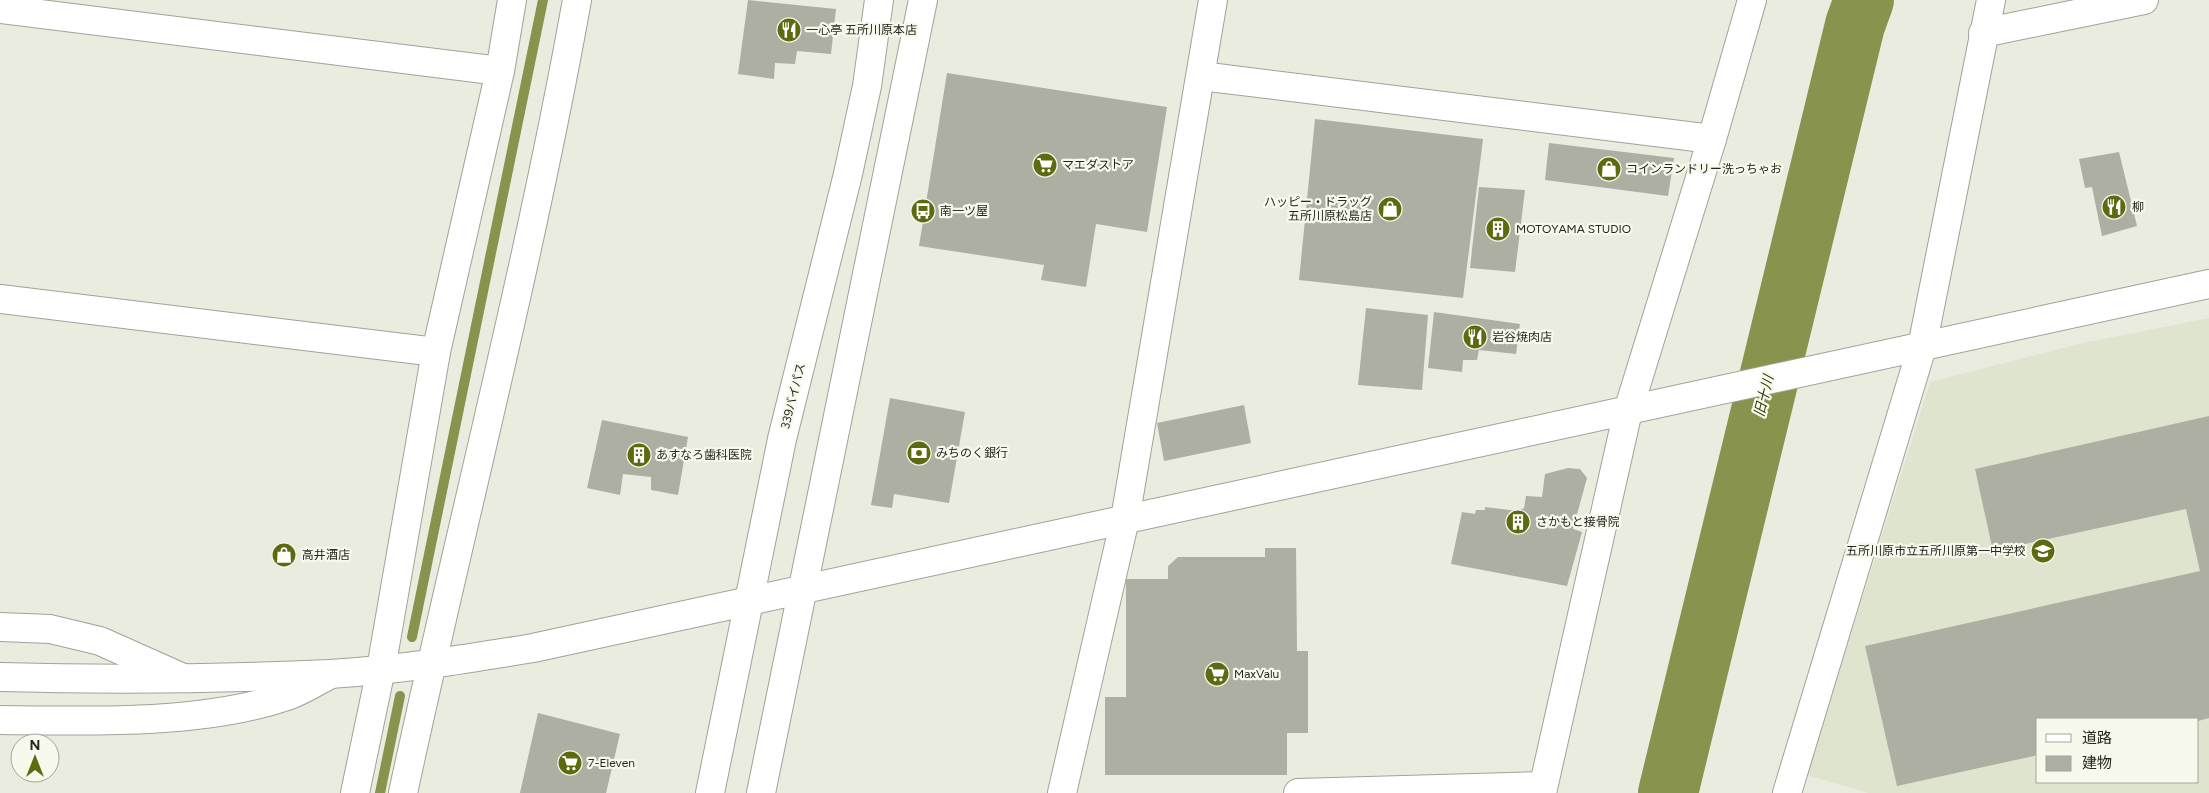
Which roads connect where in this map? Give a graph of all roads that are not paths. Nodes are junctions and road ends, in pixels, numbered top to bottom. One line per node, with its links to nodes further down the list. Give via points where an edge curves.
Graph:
1 (512, 0): 11 (street)
2 (577, 0): 23 (street, via 515,307)
3 (879, 0): 21 (street, 339バイパス, via 865,95 782,439)
4 (923, 0): 20 (street)
5 (1213, 0): 12 (street)
6 (1752, 0): 13 (street)
7 (1991, 0): 10 (street)
8 (2144, 0): 10 (street)
9 (0, 9): 11 (street)
10 (1983, 33): 16 (street)
11 (500, 71): 17 (street)
12 (1200, 76): 13 (street); 19 (street)
13 (1712, 139): 18 (street)
14 (2209, 284): 16 (street)
15 (0, 300): 17 (street)
16 (1922, 347): 18 (street); 36 (street)
17 (436, 352): 24 (street)
18 (1628, 411): 19 (street); 29 (street)
19 (1125, 520): 20 (street); 34 (street)
20 (801, 590): 21 (street); 33 (street)
21 (751, 601): 23 (street, via 533,648); 32 (street, 339バイパス)
22 (0, 627): 27 (street, via 50,629 100,641)
23 (431, 664): 24 (street); 31 (street)
24 (381, 669): 25 (street); 30 (street)
25 (331, 674): 27 (street); 28 (street, via 288,696 206,715 71,721)
26 (0, 677): 27 (street)
27 (183, 678)
28 (0, 720)
29 (1543, 790): 35 (street)
30 (354, 793)
31 (403, 793)
32 (710, 793)
33 (761, 793)
34 (1062, 793)
35 (1298, 793)
36 (1786, 793)

